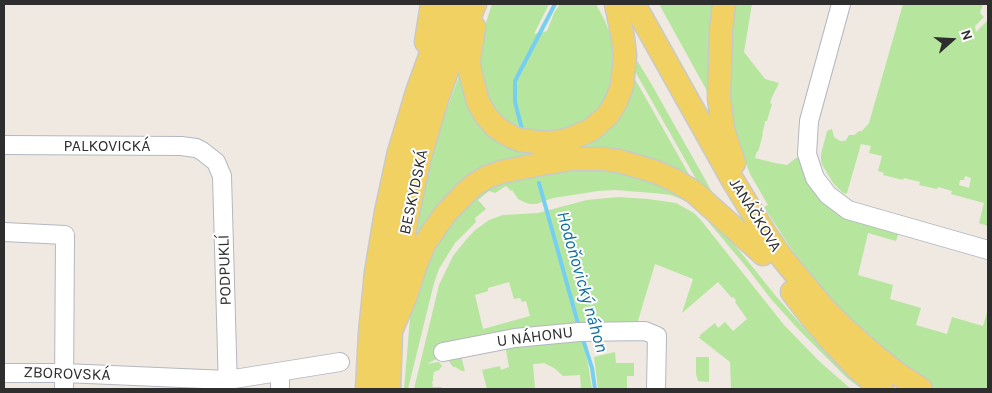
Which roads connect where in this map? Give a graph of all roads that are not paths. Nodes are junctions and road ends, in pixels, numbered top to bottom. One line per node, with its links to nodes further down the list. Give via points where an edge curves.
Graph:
1 (432, 4): 10 (main road)
2 (452, 4): 10 (main road, BESKYDSKÁ)
3 (475, 4): 17 (main road, BESKYDSKÁ, via 440,91 420,158 407,217)
4 (480, 4): 5 (main road, via 469,60 478,102 486,116 502,131 520,140 544,143 562,141 591,130 616,102 622,86 625,56)
5 (616, 4)
6 (620, 4): 16 (main road, JANÁČKOVA, via 705,158)
7 (634, 4): 13 (main road, JANÁČKOVA)
8 (724, 4): 13 (main road, via 720,112 739,179)
9 (841, 4): 15 (street, via 809,121 807,154 815,178 828,196 848,210)
10 (417, 92): 25 (main road, BESKYDSKÁ, via 399,152 384,221 376,272)
11 (4, 146): 12 (street, PALKOVICKÁ, via 181,146 196,148)
12 (208, 156): 23 (street, PODPUKLÍ, via 216,162 222,176)
13 (754, 216): 29 (main road, JANÁČKOVA, via 783,259 823,307 872,354)
14 (4, 232): 22 (street, via 65,235)
15 (988, 250)
16 (763, 254): 17 (main road, via 694,192 656,172 619,161 571,159 501,172 487,177 466,192 445,214 416,264); 28 (main road, JANÁČKOVA, via 812,318 858,369)
17 (391, 331): 26 (main road, BESKYDSKÁ)
18 (443, 352): 27 (street, U NÁHONU, via 508,339 582,332 645,331 657,336)
19 (340, 362): 20 (street, ZBOROVSKÁ)
20 (280, 372): 23 (street, ZBOROVSKÁ); 24 (street)
21 (4, 373): 22 (street, ZBOROVSKÁ)
22 (64, 381): 23 (street, ZBOROVSKÁ)
23 (228, 385)
24 (280, 389)
25 (367, 389)
26 (389, 389)
27 (656, 389)
28 (882, 389)
29 (921, 389)

